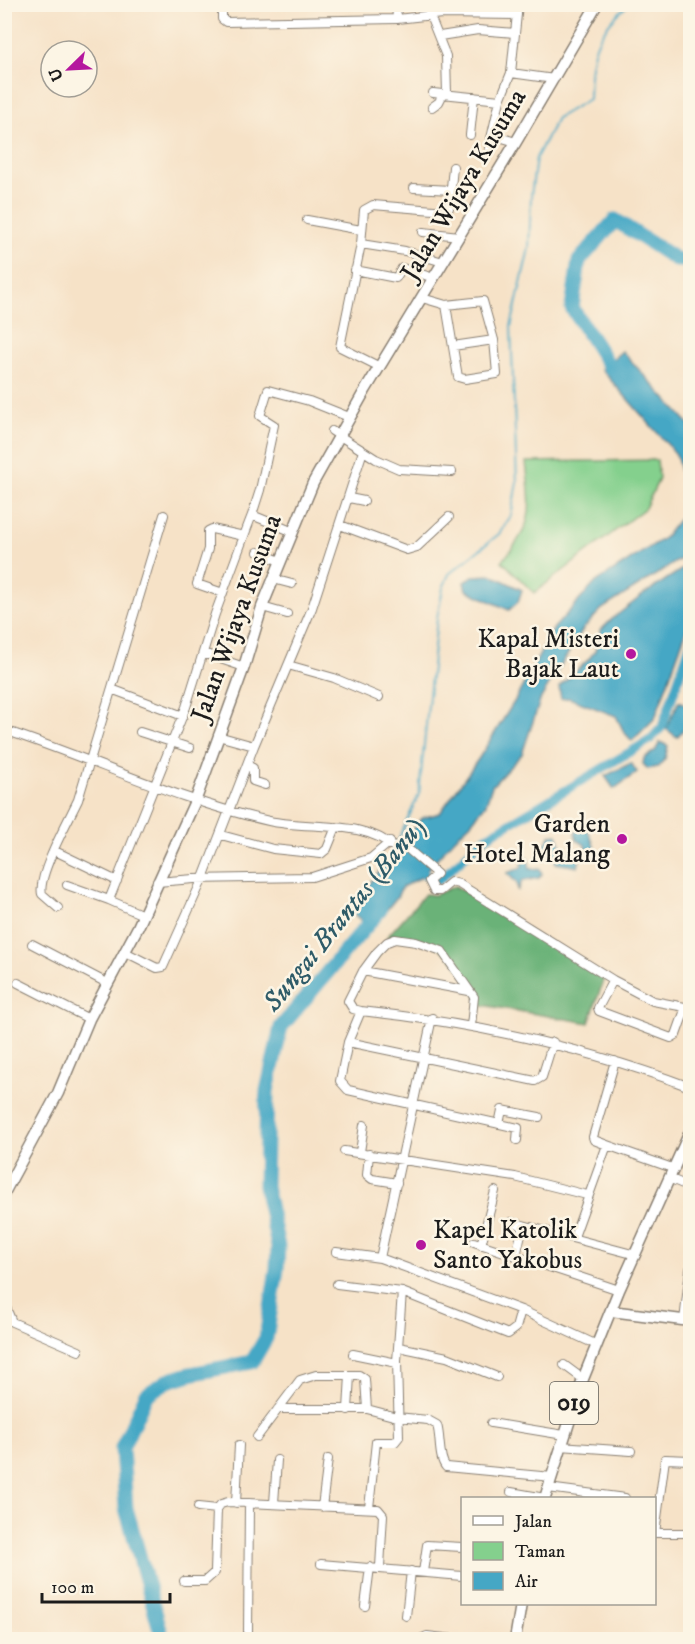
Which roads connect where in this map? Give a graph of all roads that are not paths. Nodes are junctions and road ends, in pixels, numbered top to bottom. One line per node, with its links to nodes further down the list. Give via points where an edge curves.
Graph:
1 (222, 4): 7 (street, via 222,19 226,22)
2 (396, 4): 7 (street)
3 (518, 4): 5 (street)
4 (597, 4): 11 (main road, Jalan Wijaya Kusuma)
5 (517, 15): 6 (street); 8 (street)
6 (430, 16): 7 (street); 9 (street)
7 (397, 19)
8 (515, 33): 9 (street, via 478,30); 10 (street)
9 (440, 36): 13 (street, via 447,62)
10 (511, 73): 11 (street); 15 (street)
11 (554, 79): 19 (main road, Jalan Wijaya Kusuma)
12 (433, 93): 13 (street)
13 (448, 94): 14 (street); 16 (street)
14 (474, 97): 15 (street); 17 (street)
15 (500, 100): 18 (street)
16 (432, 107)
17 (470, 135)
18 (492, 135): 19 (street); 20 (street)
19 (516, 142): 27 (main road, Jalan Wijaya Kusuma)
20 (489, 147)
21 (453, 166): 23 (street)
22 (414, 188): 23 (street)
23 (447, 190): 25 (street, via 450,208 446,211 369,206 364,210)
24 (307, 220): 25 (street)
25 (361, 230): 28 (street)
26 (423, 232): 27 (street)
27 (450, 235): 29 (main road, Jalan Wijaya Kusuma)
28 (361, 244): 29 (street); 30 (street)
29 (443, 262): 31 (main road, Jalan Wijaya Kusuma)
30 (355, 270): 31 (street, via 396,278 402,268); 36 (street, via 340,348)
31 (434, 278): 32 (main road, Jalan Wijaya Kusuma)
32 (422, 298): 33 (street); 36 (main road, Jalan Wijaya Kusuma)
33 (446, 305): 34 (street, via 483,300); 35 (street)
34 (494, 340): 35 (street); 35 (street, via 498,372 493,376 459,378)
35 (453, 346)
36 (380, 367): 37 (main road, Jalan Wijaya Kusuma)
37 (349, 417): 38 (main road, Jalan Wijaya Kusuma); 44 (street, via 268,390 260,417 274,425)
38 (335, 433): 39 (street); 47 (main road, Jalan Wijaya Kusuma)
39 (363, 451): 40 (street, via 399,470); 41 (street)
40 (452, 472)
41 (349, 498): 42 (street); 46 (street)
42 (364, 501)
43 (164, 515): 59 (street)
44 (252, 515): 47 (street); 48 (street)
45 (449, 517): 46 (street, via 417,547 407,550)
46 (340, 525): 57 (street)
47 (291, 531): 50 (main road, Jalan Wijaya Kusuma)
48 (244, 536): 53 (street); 53 (street, via 208,531 208,549 196,584)
49 (258, 552): 50 (street)
50 (280, 561): 51 (main road, Jalan Wijaya Kusuma)
51 (273, 579): 52 (street); 54 (main road, Jalan Wijaya Kusuma)
52 (292, 584)
53 (223, 593): 56 (street)
54 (262, 607): 55 (street); 58 (main road, Jalan Wijaya Kusuma)
55 (288, 615)
56 (202, 653): 58 (street); 61 (street)
57 (288, 665): 60 (street, via 333,678); 66 (street)
58 (244, 667): 64 (main road, Jalan Wijaya Kusuma)
59 (114, 690): 61 (street); 68 (street)
60 (379, 698)
61 (183, 717): 65 (street)
62 (4, 730): 68 (street)
63 (140, 732): 65 (street)
64 (218, 735): 66 (street); 72 (main road, Jalan Wijaya Kusuma)
65 (174, 741): 67 (street); 71 (street)
66 (254, 746): 69 (street)
67 (190, 748)
68 (90, 762): 71 (street); 77 (street, via 78,801)
69 (247, 765): 70 (street, via 253,768 253,781); 73 (street)
70 (265, 785)
71 (157, 786): 72 (street); 79 (street)
72 (196, 799): 73 (street); 80 (main road, Jalan Wijaya Kusuma)
73 (229, 810): 74 (street, via 269,821); 75 (street)
74 (336, 827): 75 (street, via 321,854 273,849); 76 (street, via 344,826)
75 (221, 835): 78 (street)
76 (397, 845): 78 (street, via 371,858 312,877); 88 (street, via 433,876 429,887 437,892 447,883 459,884)
77 (55, 851): 79 (street); 83 (street, via 40,888 43,897)
78 (203, 878): 80 (street); 86 (street, via 163,967 157,968)
79 (117, 880): 82 (street)
80 (157, 882): 84 (main road, Jalan Wijaya Kusuma)
81 (67, 885): 82 (street)
82 (109, 900): 84 (street)
83 (58, 908)
84 (143, 915): 86 (main road, Jalan Wijaya Kusuma)
85 (32, 944): 90 (street)
86 (125, 952): 90 (main road, Jalan Wijaya Kusuma)
87 (363, 971): 91 (street); 91 (street, via 390,940 416,942 442,951); 93 (street, via 348,1001)
88 (613, 980): 92 (street, via 653,1001); 92 (street, via 599,1011 671,1038)
89 (18, 983): 95 (street)
90 (108, 983): 95 (main road, Jalan Wijaya Kusuma)
91 (469, 991): 96 (street, via 475,1002)
92 (688, 1008)
93 (357, 1010): 94 (street); 97 (street)
94 (432, 1018): 96 (street); 99 (street)
95 (89, 1019): 116 (main road, Jalan Wijaya Kusuma, via 58,1093)
96 (471, 1026): 98 (street)
97 (348, 1042): 99 (street); 102 (street, via 340,1081 343,1086)
98 (553, 1042): 99 (street, via 542,1077 535,1081); 100 (street)
99 (425, 1058): 102 (street)
100 (615, 1061): 101 (street); 108 (street, via 593,1137)
101 (690, 1087)
102 (415, 1105): 104 (street); 111 (street)
103 (539, 1117): 104 (street, via 502,1110)
104 (499, 1124): 107 (street, via 519,1128)
105 (364, 1125): 110 (street)
106 (690, 1132): 112 (main road, 019)
107 (517, 1140)
108 (607, 1145): 112 (street); 117 (street)
109 (344, 1151): 110 (street)
110 (364, 1153): 111 (street); 113 (street, via 367,1176)
111 (402, 1158): 113 (street); 117 (street, via 514,1177)
112 (673, 1174): 114 (street); 122 (main road, 019)
113 (397, 1183): 124 (street)
114 (690, 1187)
115 (495, 1191): 123 (street, via 477,1244)
116 (4, 1193)
117 (587, 1195): 120 (street)
118 (511, 1222): 119 (street)
119 (523, 1225): 120 (street); 123 (street)
120 (574, 1237): 122 (street)
121 (336, 1252): 124 (street)
122 (636, 1255): 127 (main road, 019)
123 (516, 1256): 127 (street)
124 (380, 1258): 130 (street)
125 (690, 1269): 132 (street)
126 (337, 1284): 128 (street)
127 (619, 1290): 131 (main road, 019)
128 (402, 1292): 130 (street, via 508,1334 516,1328); 134 (street)
129 (4, 1303): 135 (street, via 12,1322)
130 (521, 1310): 133 (street)
131 (611, 1311): 132 (main road); 133 (main road, 019)
132 (687, 1321)
133 (597, 1345): 141 (main road, 019)
134 (399, 1347): 137 (street); 140 (street, via 447,1357)
135 (79, 1351)
136 (353, 1354): 137 (street)
137 (398, 1363): 145 (street)
138 (564, 1365): 141 (street)
139 (350, 1375): 142 (street, via 316,1375 300,1380); 143 (street, via 365,1379); 144 (street)
140 (497, 1377)
141 (583, 1379): 148 (main road, 019)
142 (278, 1409): 144 (street); 147 (street)
143 (367, 1409): 144 (street); 145 (street)
144 (348, 1410)
145 (397, 1417): 154 (street, via 428,1420 436,1425 446,1467); 163 (street, via 398,1440 375,1443)
146 (490, 1423): 148 (street)
147 (257, 1437)
148 (562, 1440): 150 (street); 154 (main road, 019)
149 (239, 1445): 158 (street)
150 (631, 1451)
151 (277, 1460): 160 (street)
152 (328, 1460): 162 (street)
153 (690, 1460): 165 (street, via 664,1460)
154 (552, 1477): 156 (main road, 019)
155 (511, 1492): 156 (street)
156 (546, 1495): 157 (street)
157 (599, 1497)
158 (236, 1503): 159 (street); 164 (street, via 225,1502)
159 (249, 1503): 160 (street); 180 (street, via 248,1635)
160 (274, 1503): 162 (street)
161 (198, 1507): 164 (street)
162 (322, 1507): 163 (street)
163 (369, 1508): 171 (street, via 378,1509 383,1515)
164 (217, 1509): 175 (street, via 215,1572 205,1581)
165 (656, 1525)
166 (656, 1533): 167 (street)
167 (690, 1533)
168 (461, 1547): 173 (street, via 427,1545)
169 (321, 1564): 170 (street)
170 (370, 1567): 171 (street); 177 (street)
171 (380, 1567): 172 (street)
172 (411, 1571): 173 (street); 178 (street)
173 (423, 1572): 174 (street)
174 (461, 1576)
175 (184, 1581)
176 (521, 1605): 183 (main road)
177 (365, 1606)
178 (406, 1616)
179 (450, 1639): 181 (street, via 426,1636); 182 (street)
180 (267, 1640)
181 (418, 1640)
182 (462, 1640)
183 (515, 1640)

